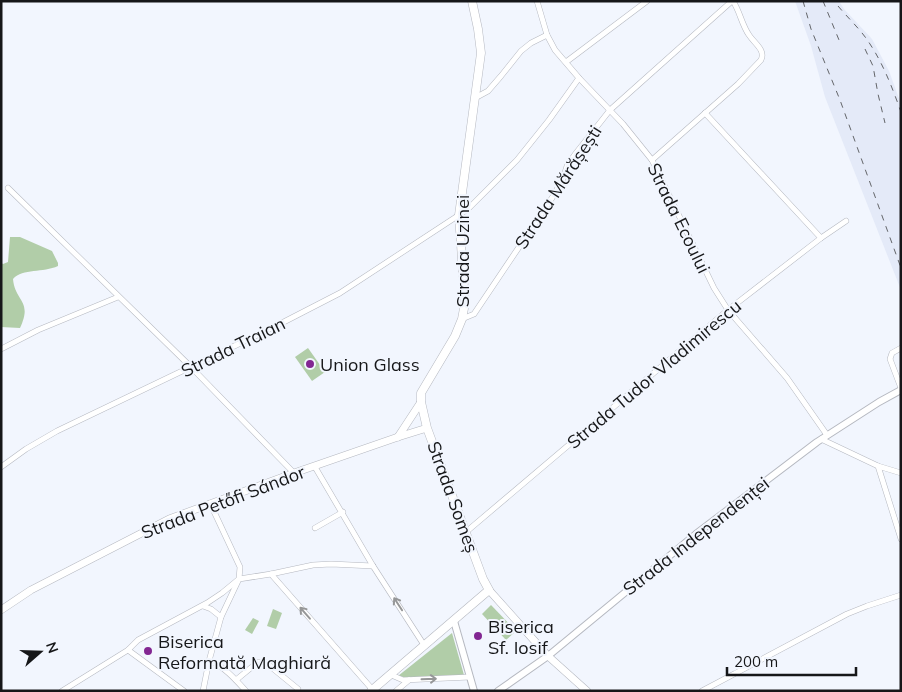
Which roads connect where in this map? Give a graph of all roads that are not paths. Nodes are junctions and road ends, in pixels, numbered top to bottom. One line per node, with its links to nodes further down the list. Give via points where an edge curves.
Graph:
1 (472, 1): 8 (main road, Strada Uzinei, via 481,53)
2 (537, 1): 5 (street, Strada Ecoului)
3 (647, 1): 6 (street)
4 (732, 1): 9 (street, Strada Mărășești); 10 (street, via 748,35 763,56)
5 (547, 35): 6 (street, Strada Ecoului); 8 (street, via 531,43 488,91)
6 (566, 62): 7 (street, Strada Ecoului)
7 (579, 78): 9 (street, Strada Ecoului); 13 (street, Strada Traian, via 517,160)
8 (475, 98): 13 (main road, Strada Uzinei)
9 (610, 110): 11 (street, Strada Ecoului); 18 (street, Strada Mărășești, via 567,166 552,198 474,314)
10 (706, 113): 11 (street); 15 (street)
11 (652, 160): 17 (street, Strada Ecoului, via 714,288)
12 (8, 188): 16 (street)
13 (459, 215): 18 (main road, Strada Uzinei, via 465,303); 21 (street, Strada Traian, via 340,293)
14 (846, 221): 15 (street, Strada Tudor Vladimirescu)
15 (821, 238): 17 (street, Strada Tudor Vladimirescu)
16 (118, 297): 20 (street); 21 (street)
17 (728, 310): 26 (street, Strada Ecoului, via 787,378); 35 (street, Strada Tudor Vladimirescu)
18 (462, 319): 23 (main road, Strada Uzinei, via 421,393)
19 (901, 348): 22 (street, Strada Independenței, via 892,353 890,359)
20 (1, 349)
21 (191, 367): 28 (street, Strada Traian, via 56,431); 30 (street)
22 (901, 389): 26 (street, Strada Independenței)
23 (421, 402): 24 (main road, Strada Someș); 25 (main road)
24 (427, 428): 25 (main road, Strada Petőfi Sándor); 35 (main road, Strada Someș)
25 (398, 437): 29 (main road, Strada Petőfi Sándor)
26 (824, 437): 27 (street); 48 (street, Strada Independenței, via 696,534)
27 (878, 466): 31 (street); 36 (street)
28 (1, 467)
29 (315, 467): 30 (main road, Strada Petőfi Sándor); 33 (street)
30 (294, 473): 32 (main road, Strada Petőfi Sándor)
31 (901, 473)
32 (210, 503): 39 (street, via 240,567); 43 (main road, Strada Petőfi Sándor, via 133,536 31,590)
33 (343, 512): 34 (street); 37 (street)
34 (315, 528)
35 (466, 532): 40 (main road, Strada Someș)
36 (901, 539)
37 (373, 566): 38 (street, via 313,565); 46 (street, one-way to 37)
38 (271, 574): 39 (street); 55 (street, one-way to 38)
39 (239, 579): 42 (street); 44 (street)
40 (489, 590): 45 (main road); 48 (main road)
41 (901, 595): 64 (street, via 847,614)
42 (203, 606): 44 (street); 47 (street, via 138,640)
43 (1, 610)
44 (221, 616): 49 (street)
45 (454, 621): 46 (main road); 51 (street)
46 (424, 645): 50 (main road)
47 (128, 650): 56 (street); 57 (street)
48 (548, 656): 62 (street, Strada Independenței); 63 (main road)
49 (209, 661): 52 (street); 58 (street)
50 (390, 674): 53 (street); 55 (main road)
51 (470, 677): 53 (street, one-way to 51); 61 (street)
52 (236, 680): 54 (street, via 261,661); 59 (street)
53 (410, 680): 60 (street)
54 (298, 689)
55 (372, 690)
56 (62, 691)
57 (184, 691)
58 (204, 691)
59 (246, 691)
60 (396, 691)
61 (474, 691)
62 (498, 691)
63 (586, 691)
64 (702, 691)

